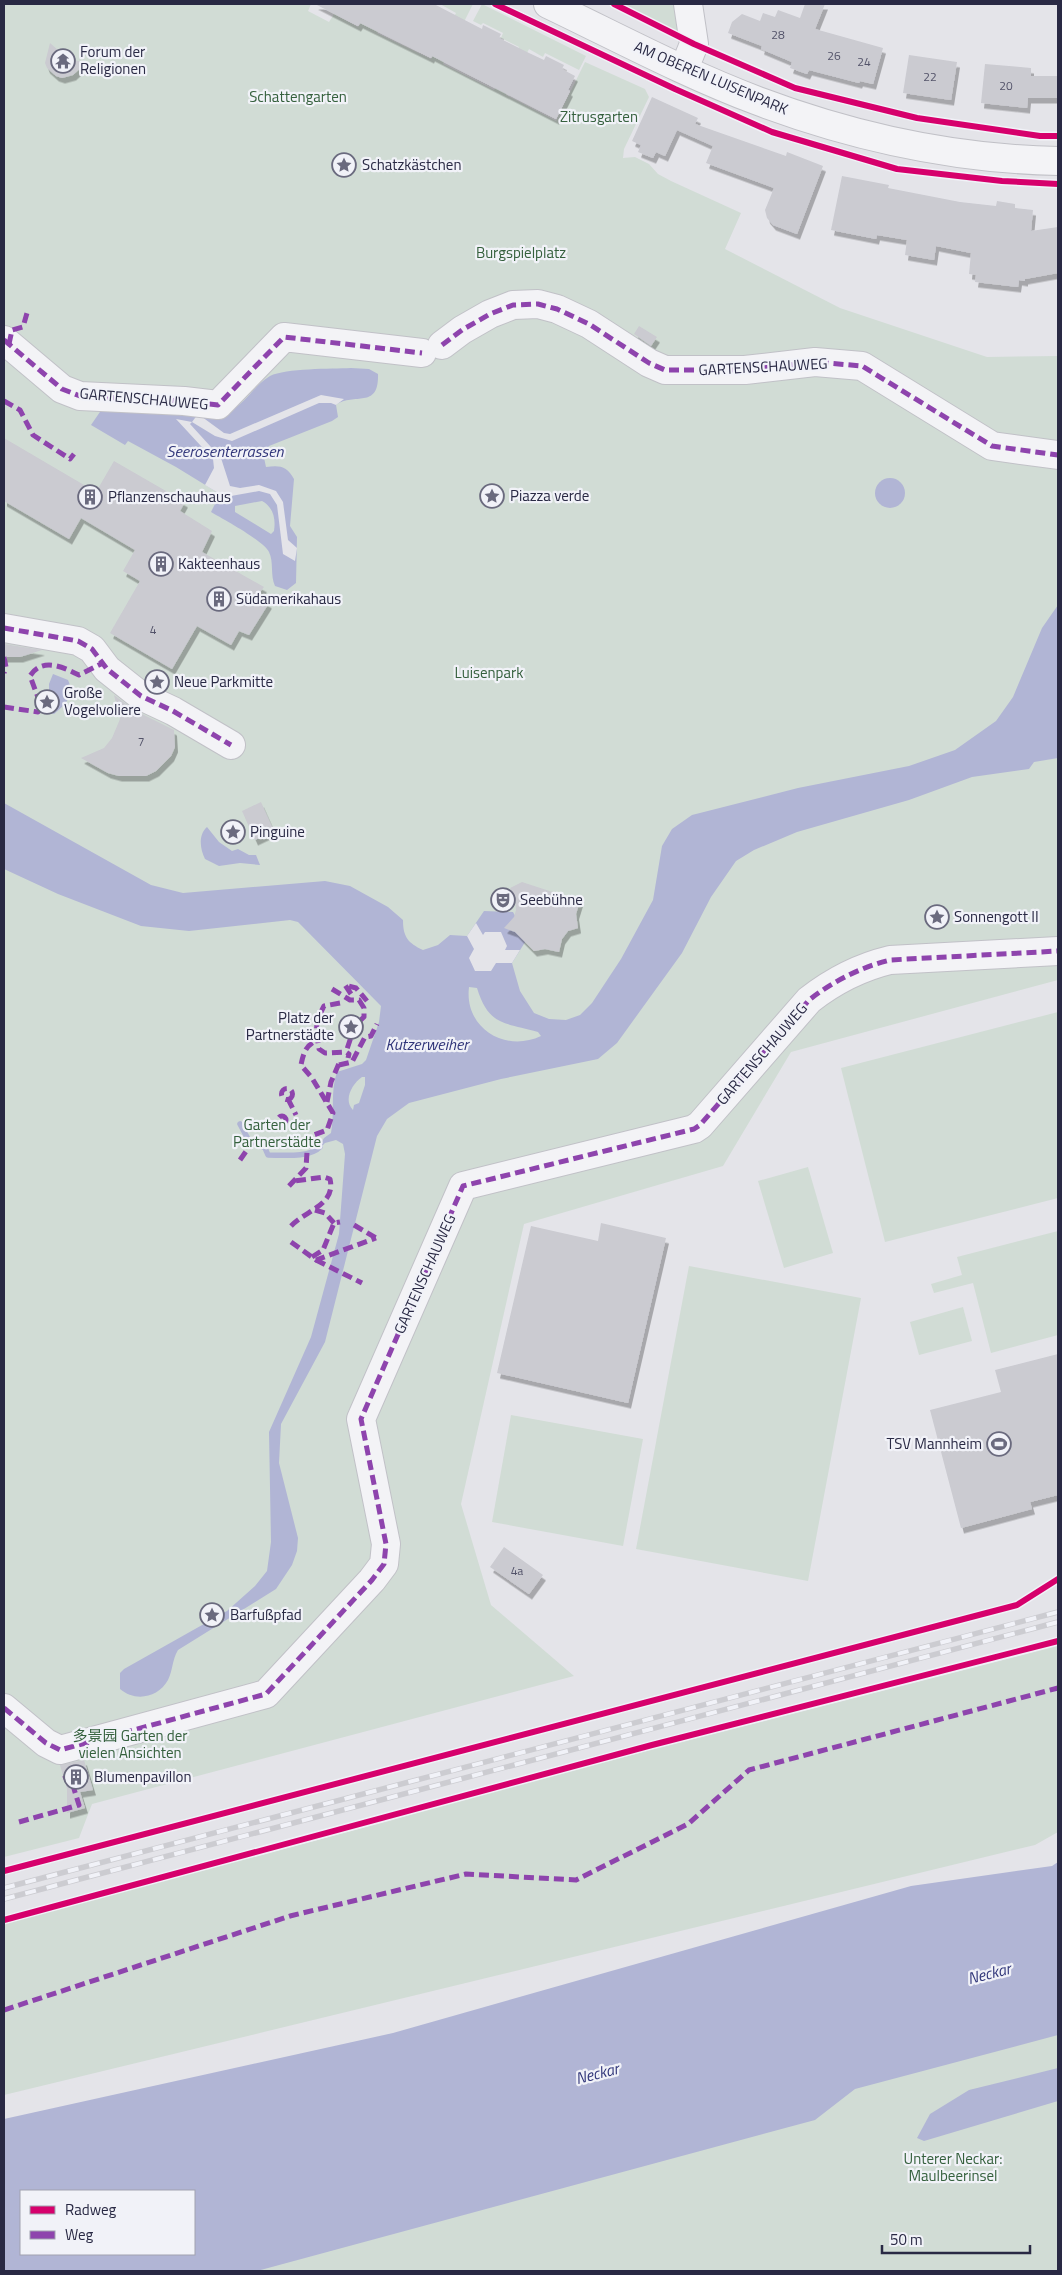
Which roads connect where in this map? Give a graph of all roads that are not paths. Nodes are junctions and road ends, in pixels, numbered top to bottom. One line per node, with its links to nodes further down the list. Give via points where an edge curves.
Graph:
1 (548, 4): 3 (street, AM OBEREN LUISENPARK)
2 (688, 4): 3 (street, via 694,44)
3 (684, 69): 4 (street, AM OBEREN LUISENPARK, via 757,101 875,138 950,153)
4 (1058, 161)
5 (4, 340): 6 (street, GARTENSCHAUWEG, via 62,389 80,396 218,405 284,337 432,349 490,314 513,306 538,304 589,324 665,370 745,370 815,362 862,366 992,446)
6 (1058, 455)
7 (4, 628): 8 (street, via 78,641 92,649 107,669 142,696)
8 (231, 745)
9 (1058, 952): 10 (street, GARTENSCHAUWEG, via 877,963 825,987 808,1000 700,1126 463,1186 362,1419 386,1544 384,1564 372,1580 266,1694 60,1750 46,1743)
10 (4, 1708)

